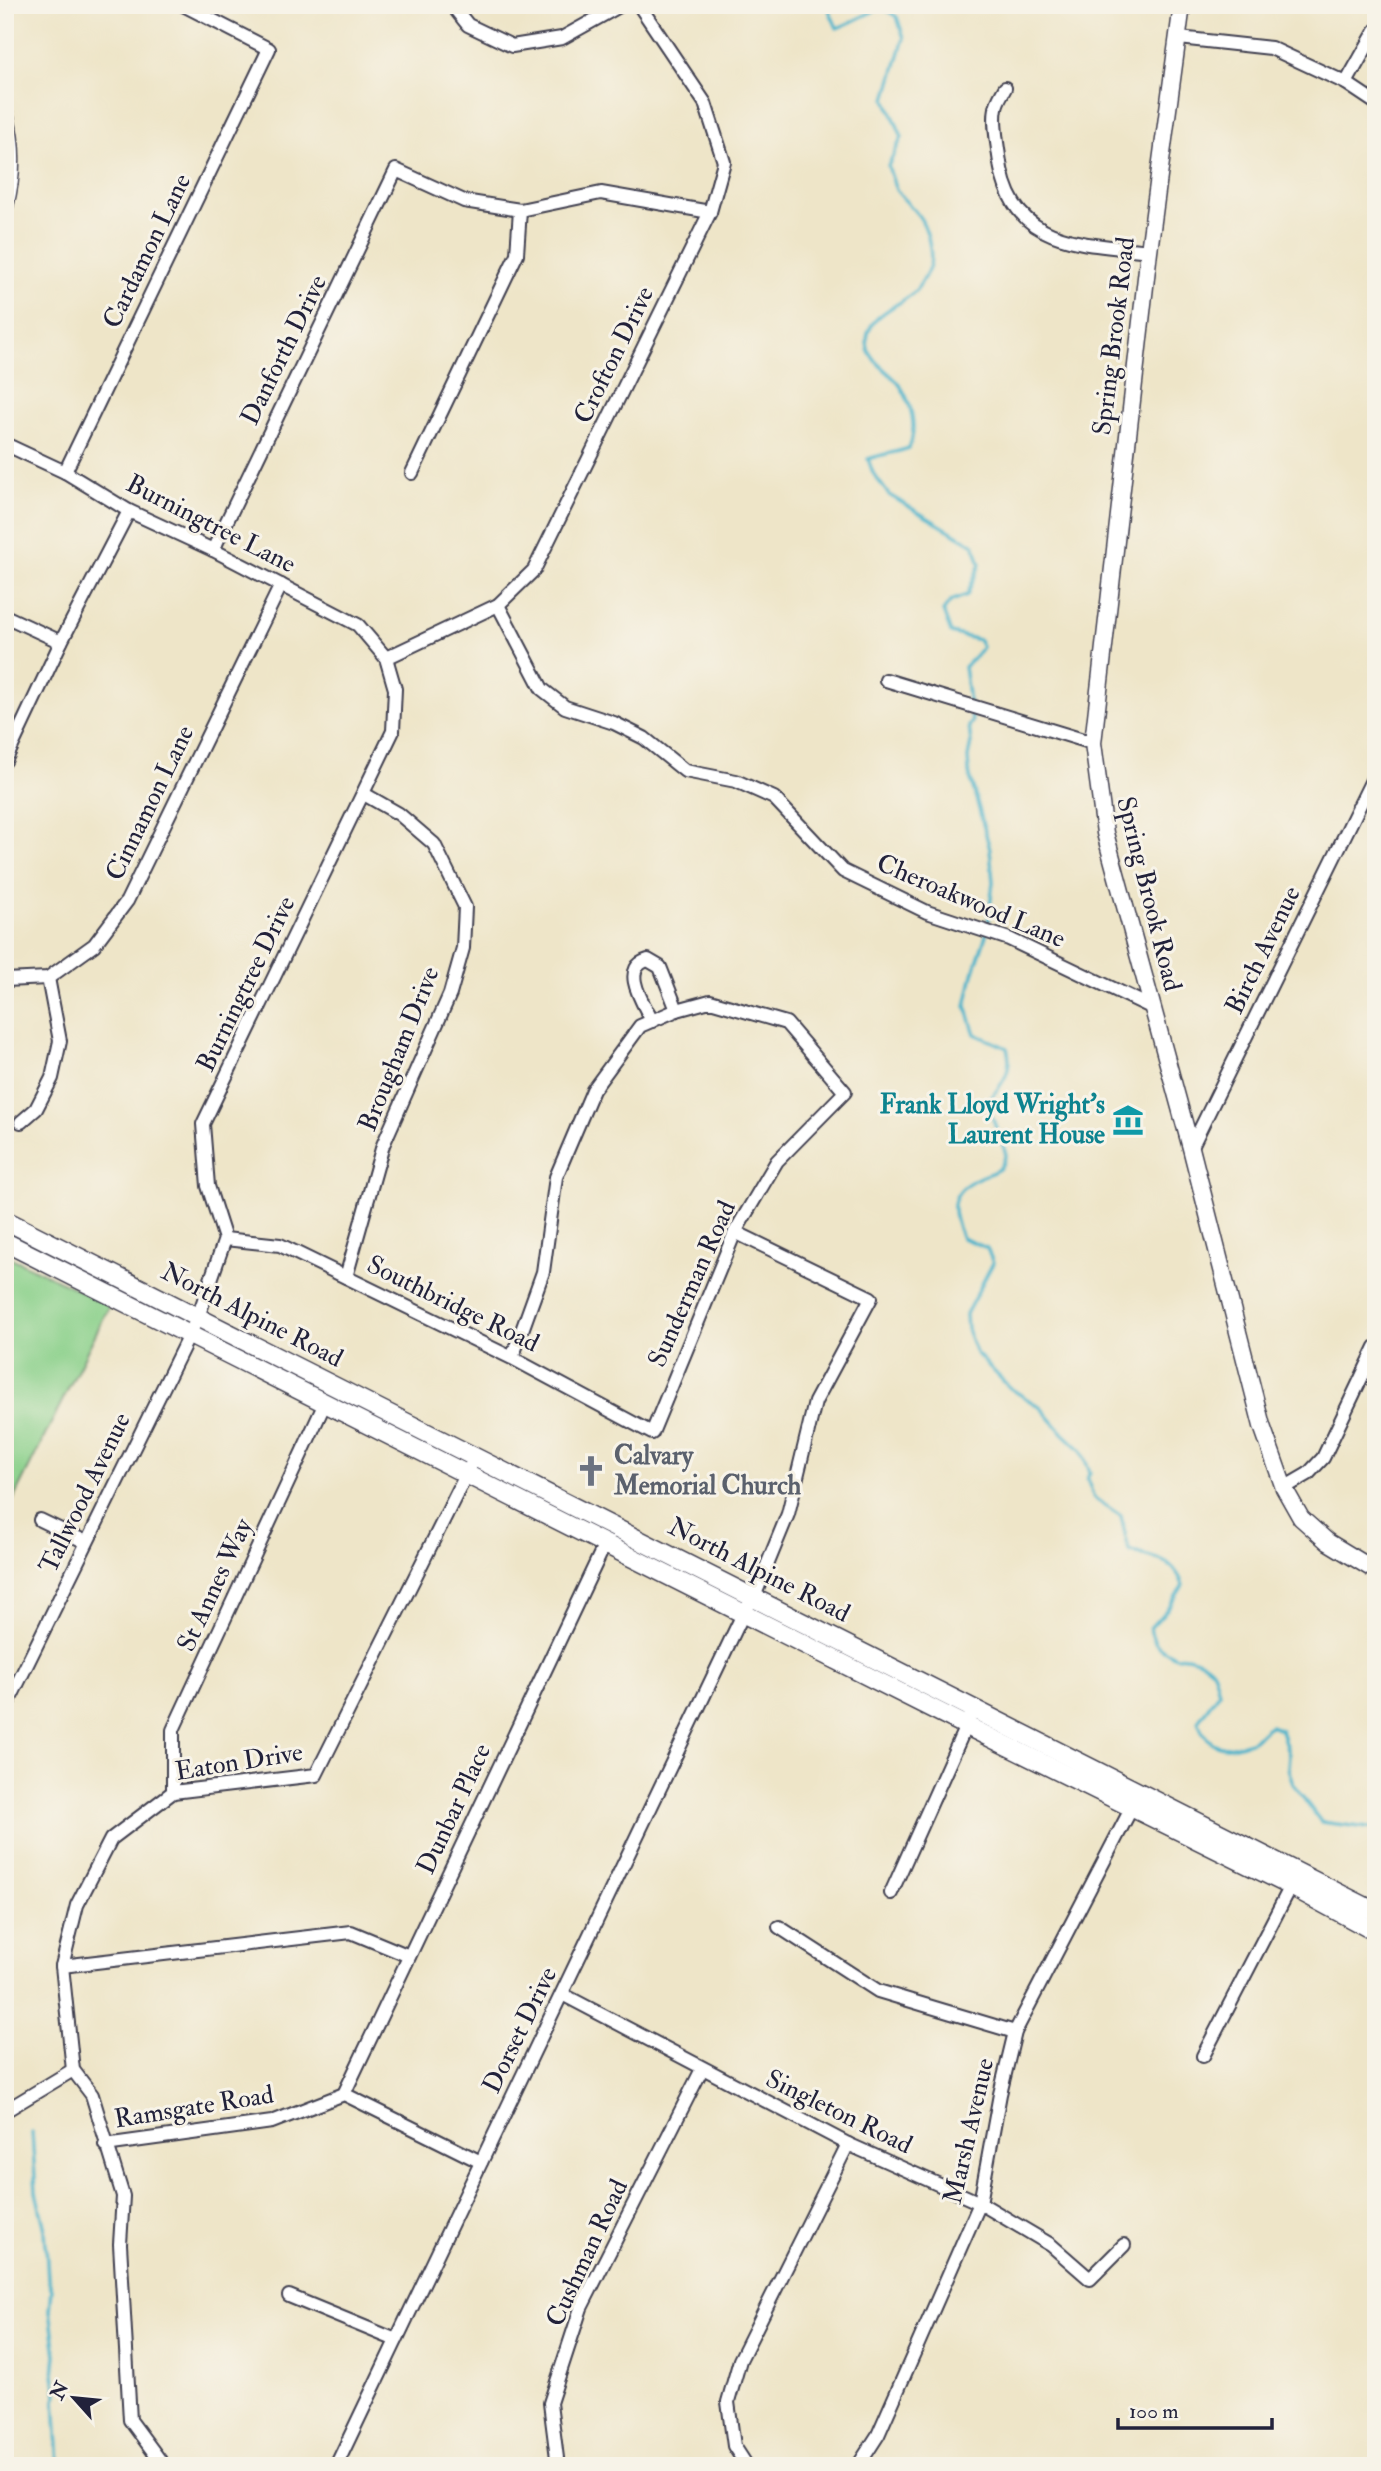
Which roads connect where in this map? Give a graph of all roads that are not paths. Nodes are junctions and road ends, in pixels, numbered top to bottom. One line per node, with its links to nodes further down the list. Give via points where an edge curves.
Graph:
1 (183, 5): 17 (street, Cardamon Lane, via 269,49)
2 (452, 5): 3 (street, via 468,25 512,46 562,38)
3 (621, 5)
4 (639, 5): 14 (street, Crofton Drive, via 705,103 724,162)
5 (1182, 5): 7 (street, Spring Brook Road)
6 (1376, 30): 8 (street)
7 (1179, 38): 8 (street, via 1272,48); 15 (street, Spring Brook Road)
8 (1346, 83): 10 (street)
9 (1005, 88): 15 (street, via 996,107 998,149 1001,176 1013,205 1031,225 1052,236)
10 (1376, 103)
11 (5, 114): 12 (street, via 11,150)
12 (5, 206)
13 (520, 210): 14 (street, via 601,194); 18 (street, via 517,254); 20 (street, Danforth Drive, via 464,201 396,170)
14 (710, 212): 22 (street, Crofton Drive, via 534,570)
15 (1149, 251): 27 (street, Spring Brook Road)
16 (5, 444): 17 (street, Burningtree Lane)
17 (65, 472): 19 (street, Burningtree Lane)
18 (412, 473)
19 (129, 511): 20 (street, Burningtree Lane); 24 (street)
20 (213, 550): 21 (street, Burningtree Lane)
21 (281, 585): 25 (street, Burningtree Lane, via 358,625); 31 (street, Cinnamon Lane, via 127,901 94,945)
22 (498, 604): 25 (street, Crofton Drive); 33 (street, Cheroakwood Lane, via 542,689 565,707 644,738 685,771 736,781 774,798 843,871 927,912 1009,939)
23 (5, 616): 24 (street)
24 (61, 642): 28 (street)
25 (386, 658): 30 (street, Burningtree Drive, via 395,689 393,730)
26 (886, 680): 27 (street)
27 (1093, 743): 33 (street, Spring Brook Road, via 1104,833)
28 (5, 761)
29 (1376, 772): 37 (street, Birch Avenue)
30 (364, 794): 40 (street, Burningtree Drive, via 204,1124 208,1186); 42 (street, Brougham Drive, via 399,814 434,844 465,907 463,948 450,994 383,1145)
31 (48, 978): 32 (street); 36 (street, via 60,1041 52,1078 36,1109)
32 (5, 981)
33 (1151, 1007): 37 (street, Spring Brook Road)
34 (677, 1010): 35 (street, Sunderman Road); 35 (street, via 660,967 642,961 634,983); 39 (street, Sunderman Road, via 710,1001 786,1023 845,1092 777,1161)
35 (645, 1023): 46 (street, via 593,1090 556,1177 542,1272)
36 (21, 1122)
37 (1191, 1149): 51 (street, Spring Brook Road, via 1262,1426)
38 (5, 1220): 43 (main road, North Alpine Road)
39 (735, 1231): 48 (street, Sunderman Road); 56 (street, Dorset Drive, via 871,1298 816,1402 788,1514)
40 (225, 1239): 42 (street, Southbridge Road, via 280,1245); 43 (street)
41 (5, 1242): 44 (main road, North Alpine Road)
42 (346, 1277): 46 (street, Southbridge Road)
43 (198, 1317): 44 (street); 49 (main road, North Alpine Road)
44 (189, 1334): 47 (main road, North Alpine Road); 53 (street, Tallwood Avenue)
45 (1376, 1347): 51 (street, via 1323,1458 1308,1474)
46 (512, 1358): 48 (street, Southbridge Road)
47 (325, 1403): 50 (main road, North Alpine Road); 61 (street, St Annes Way, via 173,1730)
48 (652, 1433)
49 (475, 1457): 50 (street, Eaton Drive); 56 (main road, North Alpine Road)
50 (466, 1474): 54 (main road, North Alpine Road); 61 (street, Eaton Drive, via 317,1775)
51 (1284, 1488): 55 (street, Spring Brook Road, via 1301,1518 1328,1542)
52 (40, 1520): 53 (street)
53 (86, 1542): 59 (street, Tallwood Avenue)
54 (605, 1544): 57 (main road, North Alpine Road); 68 (street, Dunbar Place)
55 (1376, 1571)
56 (754, 1597): 57 (street, Dorset Drive); 58 (main road, North Alpine Road)
57 (743, 1614): 60 (main road, North Alpine Road); 70 (street, Dorset Drive)
58 (974, 1708): 60 (street); 65 (main road, North Alpine Road)
59 (5, 1709)
60 (967, 1726): 62 (main road, North Alpine Road); 64 (street)
61 (173, 1792): 69 (street, Eaton Drive, via 111,1839 77,1905)
62 (1131, 1809): 63 (main road, North Alpine Road); 71 (street, Marsh Avenue)
63 (1291, 1886): 67 (main road, North Alpine Road); 72 (street)
64 (891, 1893)
65 (1376, 1912)
66 (779, 1927): 71 (street, via 878,1991)
67 (1376, 1932)
68 (409, 1956): 69 (street, via 351,1932); 75 (street, Dunbar Place)
69 (62, 1966): 74 (street, Eaton Drive)
70 (562, 1994): 73 (street, Singleton Road); 79 (street, Dorset Drive)
71 (1015, 2032): 80 (street, Marsh Avenue)
72 (1203, 2056)
73 (702, 2069): 77 (street, Singleton Road); 86 (street, Cushman Road, via 582,2308 550,2403)
74 (73, 2070): 76 (street); 78 (street, Eaton Drive, via 92,2095)
75 (344, 2094): 78 (street, Ramsgate Road, via 272,2122); 79 (street)
76 (5, 2111)
77 (848, 2144): 80 (street, Singleton Road); 87 (street, via 740,2360 728,2403 734,2446)
78 (105, 2145): 84 (street, Eaton Drive, via 123,2196 120,2245 130,2420)
79 (481, 2162): 83 (street, Dorset Drive)
80 (980, 2203): 81 (street, Singleton Road, via 1051,2245 1090,2279); 88 (street, Marsh Avenue, via 878,2435)
81 (1124, 2245)
82 (289, 2296): 83 (street)
83 (396, 2340): 85 (street, Dorset Drive)
84 (164, 2466)
85 (335, 2466)
86 (558, 2466)
87 (747, 2466)
88 (858, 2466)

